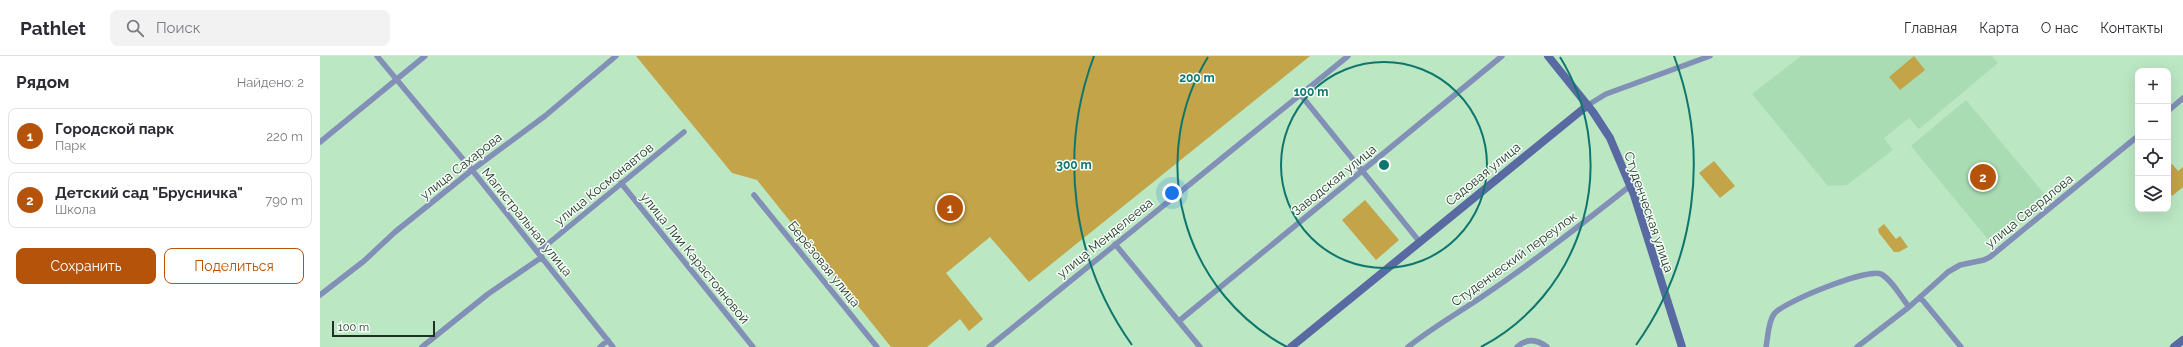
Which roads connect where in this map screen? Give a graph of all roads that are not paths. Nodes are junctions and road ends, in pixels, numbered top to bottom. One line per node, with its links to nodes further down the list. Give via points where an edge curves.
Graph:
1 (377, 56): 8 (street, Магистральная улица)
2 (425, 56): 8 (street)
3 (616, 56): 16 (street, улица Сахарова, via 545,116)
4 (1348, 56): 9 (street, улица Менделеева)
5 (1502, 56): 17 (street, Заводская улица)
6 (1548, 56): 11 (street, Студенческая улица)
7 (1710, 56): 11 (street, Садовая улица, via 1606,94)
8 (396, 79): 15 (street); 16 (street, Магистральная улица)
9 (1300, 94): 17 (street); 22 (street, улица Менделеева)
10 (2183, 98): 12 (street)
11 (1588, 105): 19 (street, Студенческая улица, via 1607,132); 21 (street, Садовая улица)
12 (2171, 108)
13 (684, 132): 18 (street, улица Космонавтов)
14 (2135, 138): 26 (street, улица Свердлова, via 1990,257 1954,268)
15 (320, 142)
16 (472, 170): 23 (street, Магистральная улица); 25 (street, улица Сахарова)
17 (1362, 172): 21 (street); 28 (street, Заводская улица)
18 (621, 183): 23 (street, улица Космонавтов); 34 (street, улица Лии Карастояновой)
19 (1630, 186): 39 (street, Студенческий переулок, via 1541,255); 42 (street, Студенческая улица)
20 (754, 195): 35 (street, Берёзовая улица)
21 (1419, 241): 38 (street, Садовая улица)
22 (1115, 244): 28 (street); 36 (street, улица Менделеева)
23 (538, 252): 24 (street, Магистральная улица)
24 (542, 257): 29 (street, Магистральная улица); 31 (street, via 488,294)
25 (320, 295)
26 (1920, 297): 27 (street, улица Свердлова); 45 (street)
27 (1909, 306): 43 (street, via 1886,278 1879,274 1865,274 1811,293 1775,313); 44 (street, улица Свердлова)
28 (1179, 321): 37 (street)
29 (608, 340): 32 (street); 33 (street, Магистральная улица)
30 (2183, 340): 46 (street)
31 (422, 347)
32 (600, 347)
33 (613, 347)
34 (753, 347)
35 (878, 347)
36 (989, 347)
37 (1200, 347)
38 (1291, 347)
39 (1408, 347)
40 (1517, 347): 41 (street, via 1530,340)
41 (1546, 347)
42 (1682, 347)
43 (1766, 347)
44 (1857, 347)
45 (1961, 347)
46 (2174, 347)

